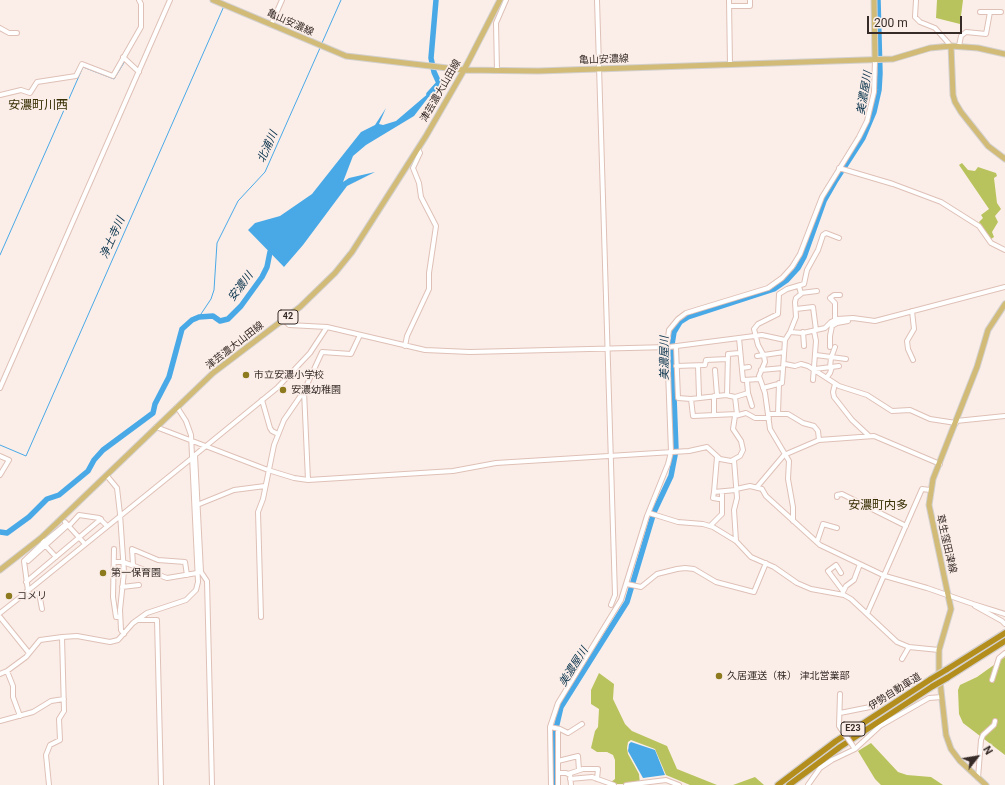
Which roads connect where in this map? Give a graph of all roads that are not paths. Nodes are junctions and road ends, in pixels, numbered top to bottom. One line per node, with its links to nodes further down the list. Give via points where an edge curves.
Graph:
1 (139, 0): 22 (street, via 141,27)
2 (170, 0): 28 (street)
3 (213, 0): 16 (main road, 亀山安濃線)
4 (282, 0): 16 (street)
5 (500, 0): 26 (main road, 津芸濃大山田線 / 42)
6 (506, 0): 27 (street, via 496,23)
7 (597, 0): 25 (street)
8 (729, 0): 12 (street)
9 (750, 0): 12 (street, via 750,6)
10 (874, 0): 23 (main road)
11 (916, 0): 19 (street, via 915,17 935,28)
12 (729, 6): 24 (street)
13 (980, 12): 14 (street)
14 (990, 12): 15 (street); 20 (street, via 986,34 966,32 961,36)
15 (1001, 12)
16 (271, 25): 26 (main road, 亀山安濃線, via 346,56)
17 (0, 28): 18 (street, via 9,33)
18 (17, 33)
19 (951, 46): 20 (main road, 亀山安濃線); 23 (main road, 亀山安濃線, via 930,48 904,57); 31 (main road, via 953,95 957,105 988,146)
20 (958, 46): 21 (main road, 亀山安濃線)
21 (1005, 54)
22 (123, 57): 28 (street); 29 (street, via 113,76 82,64 76,76 37,82 30,93 21,90)
23 (876, 60): 24 (main road, 亀山安濃線); 32 (street, via 870,111 859,138)
24 (730, 65): 25 (main road, 亀山安濃線)
25 (599, 69): 27 (main road, 亀山安濃線); 58 (street)
26 (464, 70): 27 (main road, 亀山安濃線); 30 (main road, 津芸濃大山田線 / 42)
27 (497, 71)
28 (139, 72): 85 (street)
29 (0, 94)
30 (418, 149): 44 (main road, 津芸濃大山田線 / 42, via 352,252 313,295); 54 (street, via 420,153 413,168 421,197 436,226 429,289 406,336)
31 (1005, 159)
32 (842, 168): 34 (street, via 941,202 980,226 991,243); 56 (street, via 815,212 800,254 787,274 763,290 682,315 669,330)
33 (839, 238): 35 (street, via 826,233 823,235 818,250 806,270 804,284)
34 (1005, 250)
35 (799, 286): 38 (street); 51 (street, via 779,294 778,314 756,324)
36 (1005, 287): 42 (street)
37 (817, 291): 38 (street)
38 (801, 293): 41 (street, via 796,298)
39 (840, 295): 45 (street, via 830,298 835,303)
40 (1005, 304): 102 (main road, 草生窪田津線, via 988,330 977,368)
41 (796, 309): 47 (street, via 813,307); 48 (street, via 796,317)
42 (912, 311): 43 (street, via 875,322); 68 (street, via 914,329 907,341)
43 (852, 318): 45 (street); 65 (street, via 850,321 832,326)
44 (284, 320): 46 (street, via 289,324); 96 (main road, 津芸濃大山田線 / 42, via 213,373)
45 (835, 320): 47 (street, via 825,328)
46 (327, 327): 50 (street); 94 (street, via 310,353)
47 (815, 330): 49 (street); 62 (street)
48 (790, 332): 49 (street); 53 (street)
49 (803, 332): 55 (street)
50 (360, 335): 54 (street); 87 (street, via 351,354 322,352)
51 (754, 336): 52 (street); 53 (street, via 765,335); 64 (street)
52 (739, 338): 57 (street); 61 (street)
53 (785, 340): 59 (street)
54 (405, 346): 58 (street, via 426,350 470,352)
55 (804, 346)
56 (668, 347): 57 (street); 58 (street); 109 (street)
57 (676, 347): 69 (street)
58 (607, 348): 112 (street)
59 (784, 351): 60 (street); 64 (street); 71 (street)
60 (790, 351)
61 (739, 353): 66 (street, via 728,354); 75 (street)
62 (816, 355): 65 (street); 78 (street)
63 (757, 356): 64 (street)
64 (764, 356): 77 (street, via 765,362)
65 (831, 358): 67 (street); 74 (street)
66 (728, 359): 70 (street, via 706,360 705,365); 89 (street)
67 (846, 359)
68 (913, 360)
69 (676, 366): 70 (street); 93 (street, via 678,398)
70 (698, 366): 90 (street)
71 (784, 366): 77 (street); 78 (street, via 804,364); 83 (street, via 782,383)
72 (839, 366): 74 (street)
73 (749, 367): 75 (street)
74 (831, 367): 78 (street); 79 (street)
75 (742, 368): 82 (street, via 743,380)
76 (715, 370): 91 (street)
77 (761, 370): 80 (street)
78 (815, 370): 79 (street); 81 (street)
79 (826, 377): 84 (street)
80 (760, 379): 82 (street); 86 (street)
81 (813, 380)
82 (747, 381): 88 (street)
83 (779, 383): 86 (street); 98 (street)
84 (835, 384): 102 (street, via 867,395 892,411 910,410 930,419); 105 (street, via 834,396)
85 (0, 388)
86 (763, 388): 100 (street)
87 (304, 391): 104 (street, via 284,420); 120 (street)
88 (748, 393): 92 (street); 95 (street)
89 (727, 395): 91 (street); 92 (street)
90 (699, 396): 91 (street); 93 (street)
91 (715, 396): 99 (street)
92 (735, 397): 97 (street)
93 (690, 399): 99 (street, via 692,416)
94 (262, 400): 104 (street, via 270,428); 108 (street)
95 (752, 406)
96 (177, 407): 103 (main road, 津芸濃大山田線 / 42); 106 (street, via 188,426)
97 (737, 414): 99 (street); 100 (street, via 746,413 755,418); 115 (street, via 733,429 741,441 743,450)
98 (778, 414): 100 (street); 107 (street, via 788,414 802,423 814,426 818,431)
99 (714, 415)
100 (768, 416): 110 (street, via 771,432)
101 (1005, 416): 102 (street)
102 (956, 422): 116 (main road, 草生窪田津線)
103 (156, 427): 106 (street); 119 (main road, 津芸濃大山田線 / 42)
104 (278, 434): 117 (street)
105 (868, 435): 107 (street, via 842,440); 116 (street)
106 (191, 440): 108 (street); 113 (street)
107 (819, 440): 110 (street)
108 (206, 446): 113 (street); 117 (street)
109 (672, 451): 112 (street); 114 (street, via 708,447); 132 (street)
110 (786, 454): 122 (street); 135 (street, via 789,461 788,479)
111 (0, 456): 118 (street, via 9,460)
112 (610, 456): 120 (street, via 496,463 453,472); 168 (street, via 615,595 609,606)
113 (193, 457): 130 (street); 133 (street)
114 (717, 457): 115 (street); 125 (street)
115 (734, 460): 123 (street)
116 (940, 464): 124 (main road, 草生窪田津線)
117 (268, 470): 120 (street); 121 (street)
118 (0, 475)
119 (107, 476): 133 (street, via 117,488); 143 (main road, 津芸濃大山田線 / 42)
120 (308, 480)
121 (265, 486): 130 (street, via 234,490); 176 (street, via 258,514)
122 (757, 487): 123 (street); 135 (street)
123 (736, 490): 126 (street); 142 (street)
124 (930, 490): 139 (street, via 922,489); 166 (main road, 草生窪田津線, via 932,524)
125 (714, 492): 126 (street); 128 (street, via 713,498)
126 (722, 492): 138 (street, via 722,514)
127 (837, 497): 131 (street, via 842,494)
128 (719, 499)
129 (875, 500): 131 (street)
130 (195, 505): 154 (street)
131 (871, 508): 139 (street)
132 (650, 513): 138 (street, via 678,522); 160 (street)
133 (120, 516): 137 (street); 149 (street)
134 (101, 519): 136 (street, via 79,515); 137 (street); 141 (street)
135 (793, 521): 144 (street)
136 (67, 524): 141 (street); 143 (street)
137 (107, 526): 145 (street)
138 (710, 526): 142 (street)
139 (906, 526): 157 (street)
140 (837, 528): 144 (street, via 824,524)
141 (80, 537): 145 (street); 147 (street)
142 (736, 540): 150 (street, via 747,555)
143 (43, 542): 147 (street); 153 (main road, 津芸濃大山田線 / 42); 158 (street, via 24,561)
144 (817, 542): 151 (street)
145 (85, 544): 162 (street)
146 (114, 549): 148 (street)
147 (56, 557): 158 (street)
148 (114, 562): 149 (street); 164 (street)
149 (124, 562): 152 (street); 161 (street)
150 (766, 563): 160 (street, via 754,592 716,582 694,569 685,568 657,574 643,586); 163 (street, via 804,587)
151 (860, 564): 157 (street); 163 (street, via 854,580 846,586)
152 (132, 565): 156 (street, via 167,578); 156 (street, via 132,550 158,560 185,562)
153 (0, 570)
154 (198, 572): 156 (street); 170 (street, via 197,587 190,598); 213 (street, via 207,581)
155 (841, 573): 163 (street, via 836,565 828,571)
156 (187, 575)
157 (885, 576): 166 (street); 172 (street)
158 (26, 582): 162 (street)
159 (139, 585): 161 (street)
160 (629, 585): 168 (street)
161 (122, 586): 165 (street)
162 (27, 590): 169 (street, via 29,594 39,593); 171 (street)
163 (843, 593): 172 (street)
164 (114, 597): 165 (street); 175 (street, via 116,617)
165 (121, 597): 175 (street)
166 (950, 597): 167 (street); 185 (main road, 草生窪田津線, via 951,609)
167 (973, 604): 173 (street); 179 (street)
168 (618, 607): 201 (street, via 558,703)
169 (42, 608)
170 (156, 610): 177 (street); 178 (street)
171 (0, 613)
172 (867, 614): 184 (street, via 889,636)
173 (1005, 614)
174 (0, 617): 186 (street)
175 (120, 617): 181 (street, via 121,630)
176 (261, 617)
177 (138, 620): 178 (street); 181 (street)
178 (156, 620): 212 (street)
179 (1005, 624)
180 (1005, 633): 220 (highway, 伊勢自動車道 / E23, bridge, via 836,741)
181 (124, 634): 182 (street, via 118,640 110,642 77,636)
182 (62, 637): 186 (street, via 40,640); 194 (street)
183 (1005, 641): 221 (highway, 伊勢自動車道 / E23, bridge, via 840,747)
184 (909, 647): 185 (street); 188 (street)
185 (939, 650): 193 (main road, 草生窪田津線)
186 (29, 653): 189 (street)
187 (1005, 653): 191 (street, via 999,658)
188 (902, 659)
189 (7, 671): 190 (street); 197 (street)
190 (0, 674)
191 (992, 680)
192 (840, 694): 196 (street)
193 (942, 697): 203 (street, via 930,698 897,716 880,726); 208 (main road, 草生窪田津線, via 950,749)
194 (64, 699): 197 (street, via 51,701 33,712); 211 (street, via 64,711 59,719 60,739 50,745 46,755)
195 (875, 706): 196 (street)
196 (840, 713): 203 (street, bridge, via 839,726)
197 (20, 716): 199 (street)
198 (995, 720): 208 (street, via 994,725 980,740)
199 (0, 721)
200 (582, 724): 202 (street, via 568,733)
201 (551, 727): 202 (street); 214 (street)
202 (558, 728): 204 (street)
203 (854, 748): 222 (street, via 826,764)
204 (558, 761): 205 (street, via 578,756); 206 (street)
205 (579, 770): 207 (street); 210 (street, via 598,769)
206 (558, 773): 207 (street); 215 (street)
207 (568, 774): 209 (street)
208 (978, 778): 223 (main road, 草生窪田津線)
209 (570, 779): 210 (street); 216 (street)
210 (597, 779): 217 (street)
211 (49, 785)
212 (161, 785)
213 (212, 785)
214 (551, 785)
215 (558, 785)
216 (571, 785)
217 (614, 785)
218 (626, 785): 219 (street, via 666,780)
219 (678, 785)
220 (778, 785)
221 (789, 785)
222 (808, 785)
223 (986, 785)

